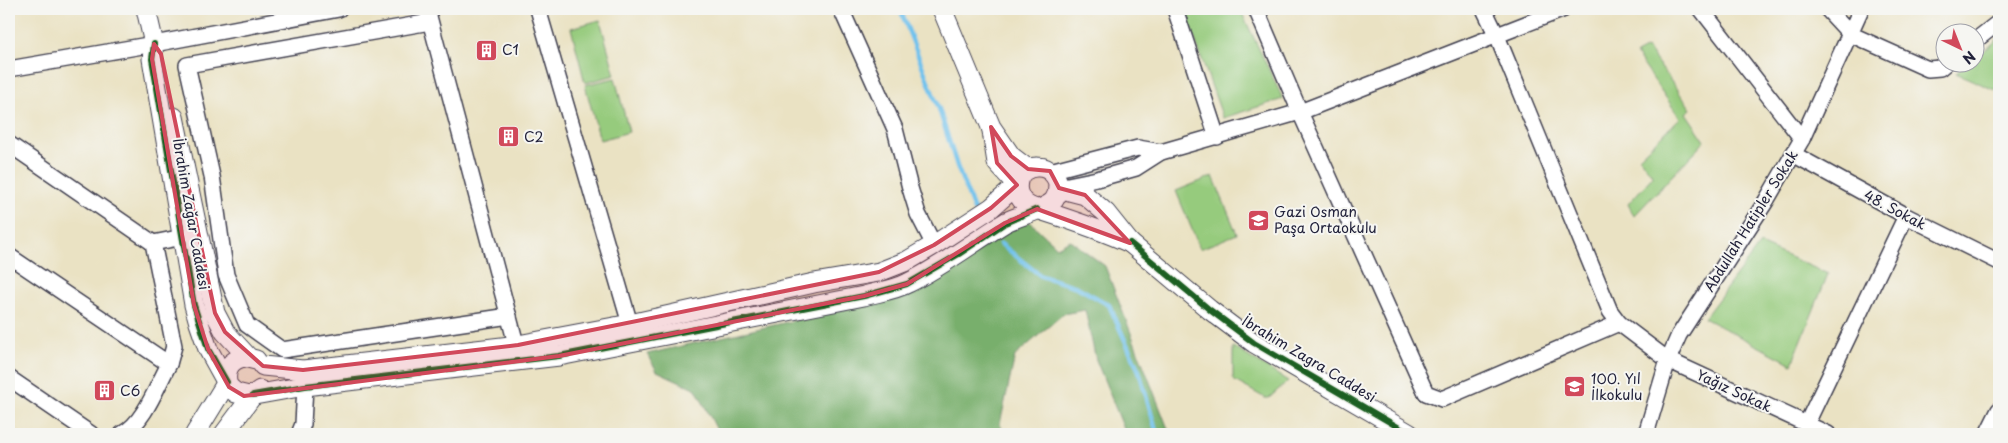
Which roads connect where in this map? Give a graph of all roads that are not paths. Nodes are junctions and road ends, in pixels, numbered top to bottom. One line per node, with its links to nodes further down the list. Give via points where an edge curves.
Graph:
1 (146, 9): 18 (main road, İbrahim Zağar Caddesi)
2 (338, 9): 18 (street)
3 (538, 9): 40 (street)
4 (841, 9): 35 (street, via 895,130 918,214)
5 (942, 9): 22 (main road)
6 (1175, 9): 23 (street)
7 (1256, 9): 21 (street)
8 (1484, 9): 17 (street)
9 (1564, 9): 17 (street)
10 (1701, 9): 24 (street)
11 (1827, 9): 16 (street)
12 (1861, 9): 16 (street, Abdullah Hatipler Sokak)
13 (428, 16): 38 (street); 38 (street, via 187,65 212,176 226,275 247,325 282,350)
14 (1999, 22): 15 (street)
15 (1986, 32)
16 (1850, 34): 19 (street, via 1928,69); 24 (street, Abdullah Hatipler Sokak)
17 (1497, 36): 21 (street); 39 (street, via 1610,311)
18 (154, 44): 20 (street); 32 (main road, İbrahim Zağar Caddesi, via 152,58); 43 (main road, İbrahim Zağar Caddesi, via 161,54 215,313 224,332)
19 (1936, 68)
20 (9, 69)
21 (1300, 112): 23 (street); 39 (street, via 1426,392 1442,399)
22 (991, 127): 27 (main road, via 1011,156); 29 (main road, via 996,163)
23 (1217, 137): 28 (street, via 1161,152 1138,148)
24 (1802, 140): 26 (street, Abdullah Hatipler Sokak)
25 (9, 144): 34 (street)
26 (1793, 154): 31 (street, 48. Sokak); 42 (street, Abdullah Hatipler Sokak, via 1679,335)
27 (1028, 169): 28 (main road, via 1038,167); 29 (main road, via 1020,176)
28 (1054, 179): 30 (main road, via 1056,196 1053,202); 33 (main road, İbrahim Zagra Caddesi, via 1085,194 1106,213)
29 (1017, 185): 30 (main road, via 1022,201); 35 (main road, via 991,208)
30 (1037, 208): 33 (main road, İbrahim Zagra Caddesi); 41 (main road, via 1005,223 907,284 864,296 559,356)
31 (1906, 216): 37 (street, 48. Sokak); 50 (street)
32 (183, 237): 34 (street); 46 (main road, İbrahim Zağar Caddesi, via 199,323 208,348)
33 (1130, 243): 56 (main road, İbrahim Zagra Caddesi, via 1254,343)
34 (153, 244): 44 (street, via 174,346)
35 (934, 245): 40 (main road, via 879,272)
36 (9, 256): 44 (street)
37 (1999, 262)
38 (509, 316): 41 (street)
39 (1618, 322): 42 (street, Yağız Sokak)
40 (630, 324): 41 (main road)
41 (519, 354): 43 (main road, via 303,370); 47 (main road)
42 (1668, 360): 50 (street, Yağız Sokak); 57 (street, Abdullah Hatipler Sokak)
43 (256, 362): 46 (main road, via 238,358 231,363); 48 (main road, via 265,380)
44 (168, 364): 52 (street, via 138,421)
45 (9, 378): 51 (street)
46 (227, 382): 48 (main road, via 236,394); 53 (main road)
47 (304, 386): 48 (main road); 55 (street, via 303,424)
48 (253, 395): 54 (main road)
49 (1999, 410): 59 (street)
50 (1806, 425): 58 (street, Yağız Sokak)
51 (91, 434)
52 (122, 434)
53 (194, 434)
54 (224, 434)
55 (299, 434)
56 (1410, 434)
57 (1646, 434)
58 (1828, 434)
59 (1987, 434)

